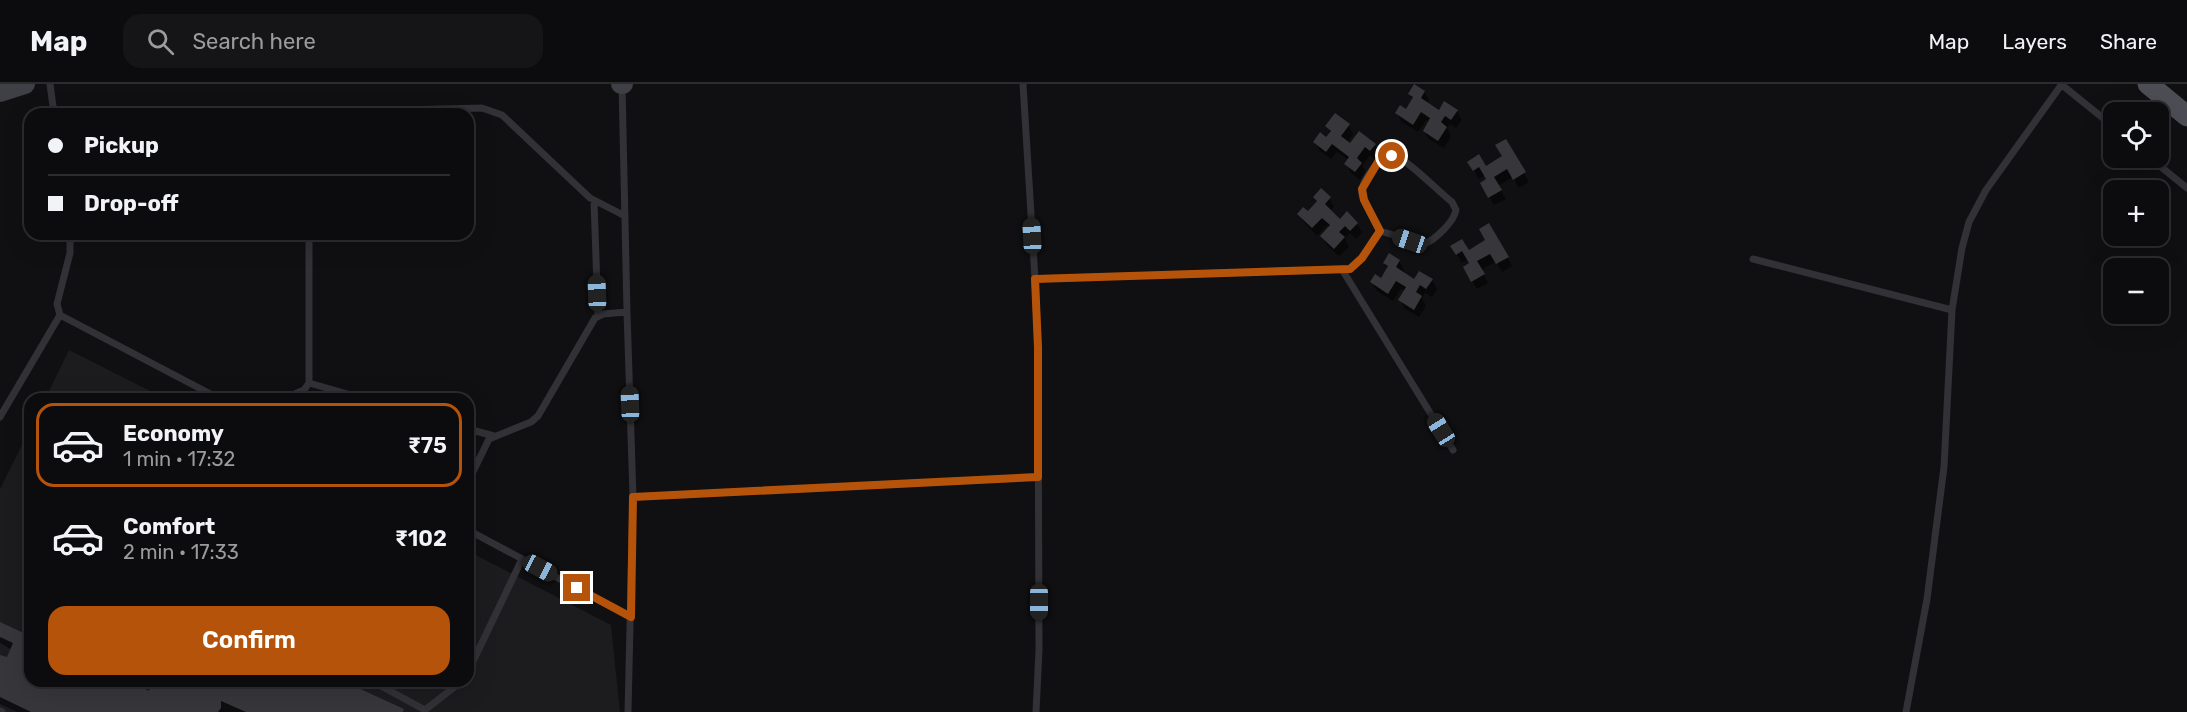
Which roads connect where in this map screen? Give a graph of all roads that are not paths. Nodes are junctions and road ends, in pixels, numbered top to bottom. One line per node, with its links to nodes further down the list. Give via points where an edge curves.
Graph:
1 (25, 84): 7 (main road)
2 (50, 84): 8 (lane)
3 (622, 84): 15 (lane)
4 (1023, 84): 21 (lane)
5 (2062, 84): 11 (lane); 22 (lane, via 1969,222)
6 (2148, 84): 10 (main road)
7 (0, 92)
8 (53, 108)
9 (474, 108): 14 (lane, via 502,115)
10 (2187, 116)
11 (2103, 118)
12 (2162, 168): 13 (lane)
13 (2187, 188)
14 (594, 201): 15 (lane); 25 (lane)
15 (625, 216): 23 (lane)
16 (1380, 231): 16 (lane, via 1362,189 1376,165 1389,156 1403,161 1452,202 1456,210 1455,216 1424,244); 20 (lane, via 1355,266)
17 (70, 240): 24 (lane, via 57,304)
18 (309, 240): 26 (lane)
19 (1753, 259): 22 (lane)
20 (1343, 270): 21 (lane); 33 (lane)
21 (1035, 279): 35 (lane)
22 (1952, 310): 45 (lane, via 1944,467 1927,599)
23 (627, 312): 25 (lane); 36 (lane)
24 (60, 315): 27 (lane); 30 (lane)
25 (598, 316): 32 (lane, via 538,416)
26 (309, 383): 28 (lane); 29 (lane)
27 (209, 393)
28 (297, 393)
29 (344, 393)
30 (0, 417)
31 (474, 431): 32 (lane)
32 (494, 436): 34 (lane)
33 (1453, 450)
34 (474, 470)
35 (1038, 477): 36 (lane); 44 (lane)
36 (633, 497): 39 (lane)
37 (474, 533): 38 (lane)
38 (522, 559): 39 (lane); 40 (lane)
39 (631, 617): 43 (lane)
40 (474, 659)
41 (383, 687): 42 (lane, via 425,710)
42 (454, 687)
43 (628, 712)
44 (1036, 712)
45 (1906, 712)

